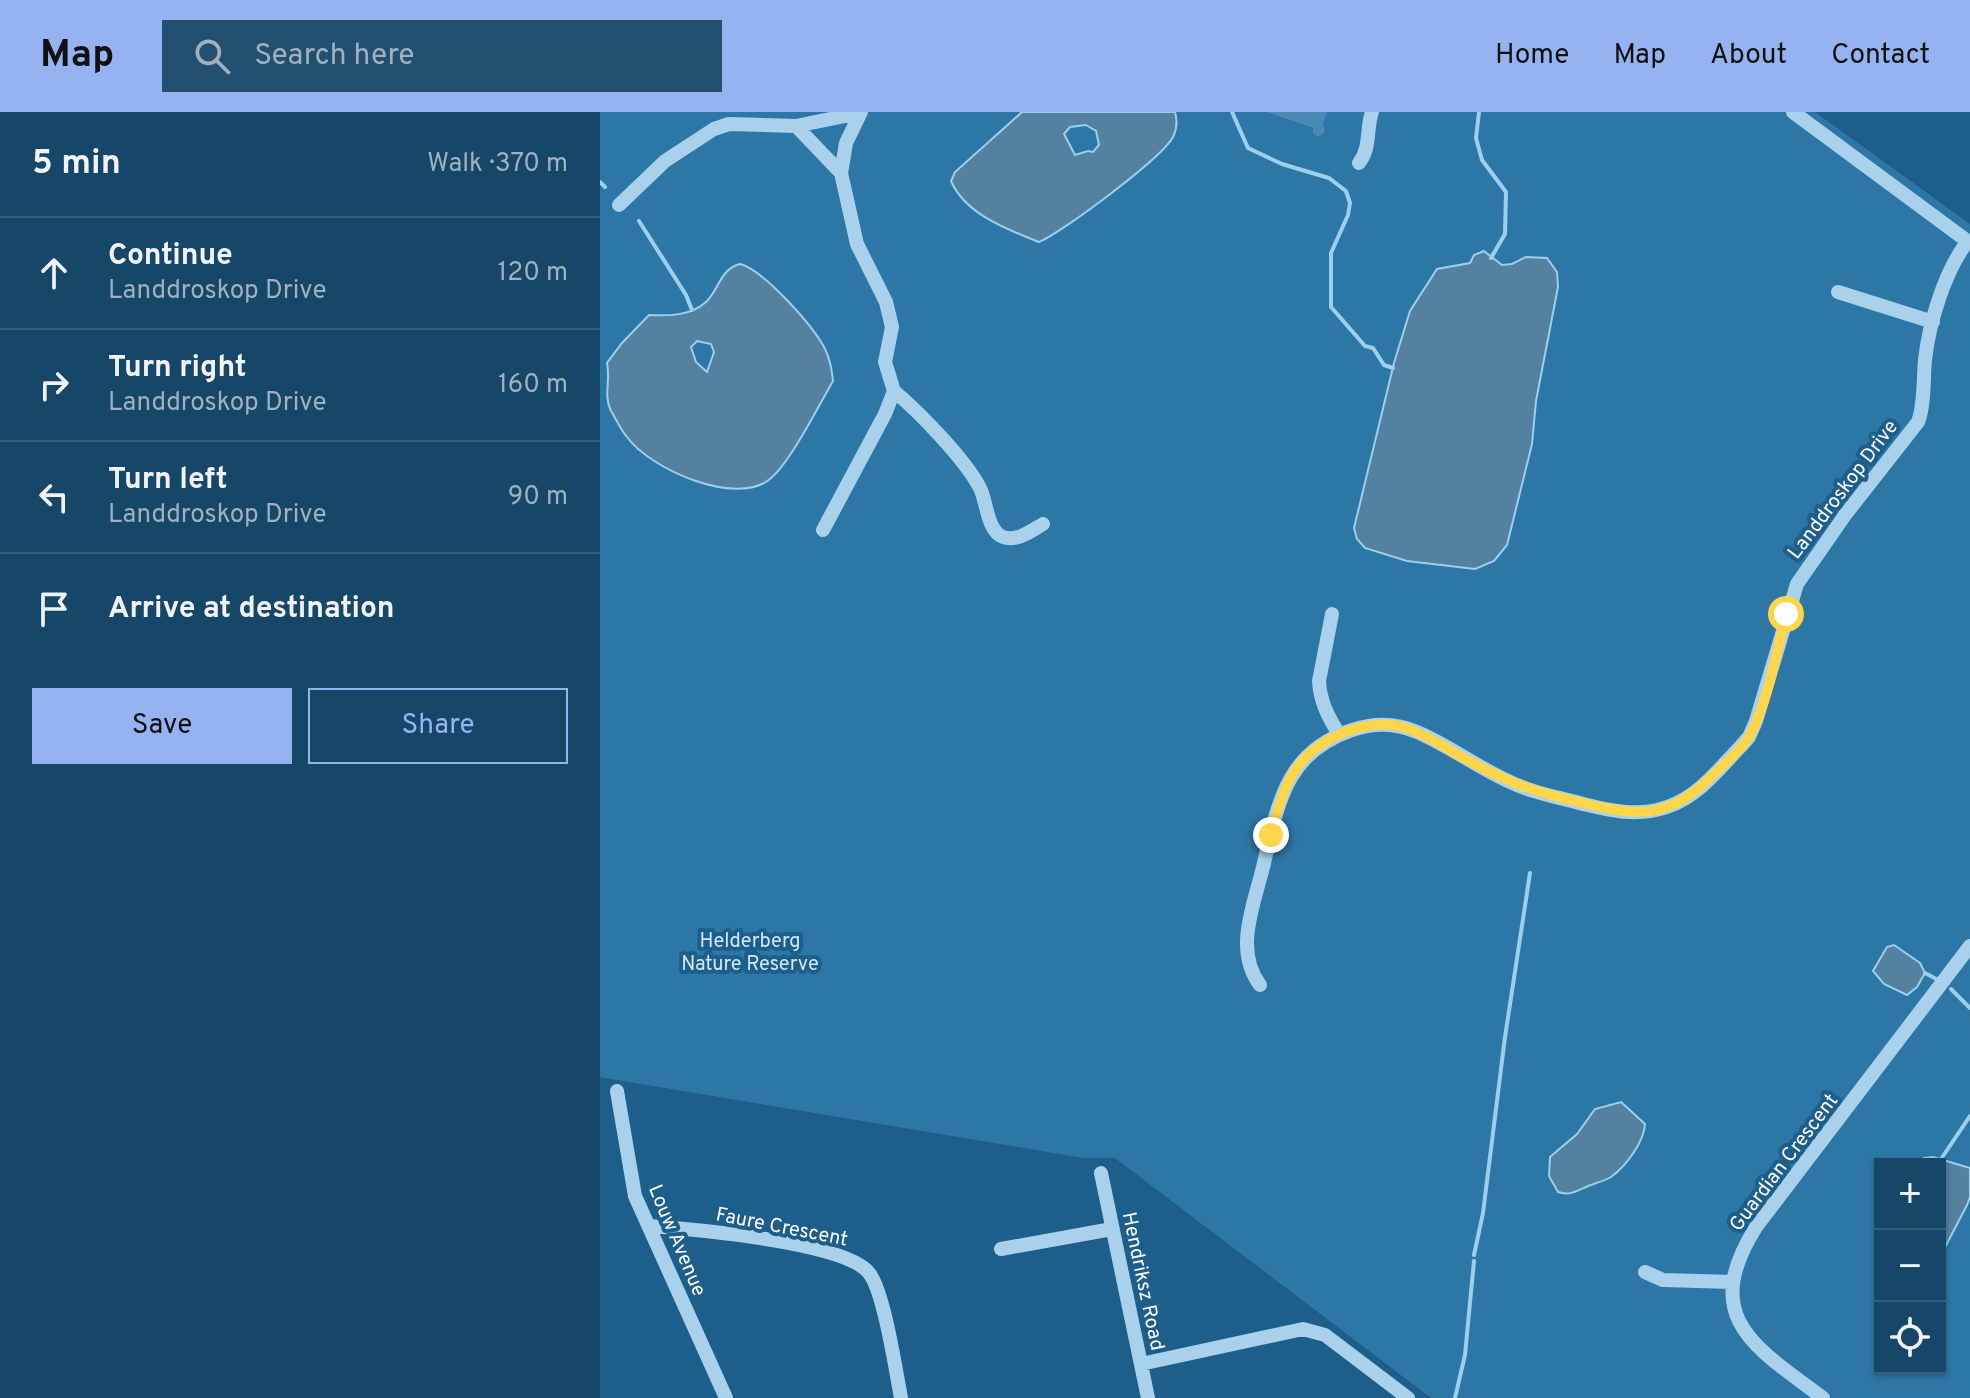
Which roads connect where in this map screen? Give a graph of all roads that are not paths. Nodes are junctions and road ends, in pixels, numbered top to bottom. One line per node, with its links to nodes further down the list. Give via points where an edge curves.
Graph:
1 (1372, 112): 5 (street)
2 (1793, 112): 8 (street)
3 (861, 113): 4 (street); 6 (street, via 846,143)
4 (796, 126): 6 (street); 7 (street, via 742,123 714,129 665,161)
5 (1359, 163)
6 (841, 173): 11 (street, via 857,244 886,302 892,327 885,362)
7 (619, 205)
8 (1969, 242): 10 (street, Landdroskop Drive, via 1954,262)
9 (1838, 292): 10 (street)
10 (1933, 322): 15 (street, Landdroskop Drive, via 1918,422 1797,584 1749,737 1690,796 1631,814 1524,788 1396,726)
11 (894, 391): 12 (street, via 973,476 999,534 1013,538); 13 (street)
12 (1043, 524)
13 (823, 530)
14 (1332, 614): 15 (street, via 1319,690)
15 (1339, 734): 17 (street, Landdroskop Drive, via 1307,754 1279,803 1246,940 1247,964)
16 (1970, 946): 24 (street, Guardian Crescent, via 1756,1227 1740,1253)
17 (1260, 985)
18 (617, 1091): 20 (street, Louw Avenue, via 628,1167)
19 (1101, 1173): 21 (street, Hendriksz Road)
20 (649, 1226): 26 (street, Louw Avenue); 27 (street, Faure Crescent, via 816,1248 860,1264 879,1293)
21 (1112, 1229): 22 (street); 25 (street, Hendriksz Road)
22 (1001, 1249)
23 (1645, 1272): 24 (street, via 1663,1280)
24 (1732, 1282): 30 (street, via 1737,1313 1757,1348)
25 (1141, 1364): 28 (street, Hendriksz Road); 29 (street, via 1303,1329 1325,1335)
26 (726, 1398)
27 (901, 1398)
28 (1148, 1398)
29 (1408, 1398)
30 (1823, 1398)

